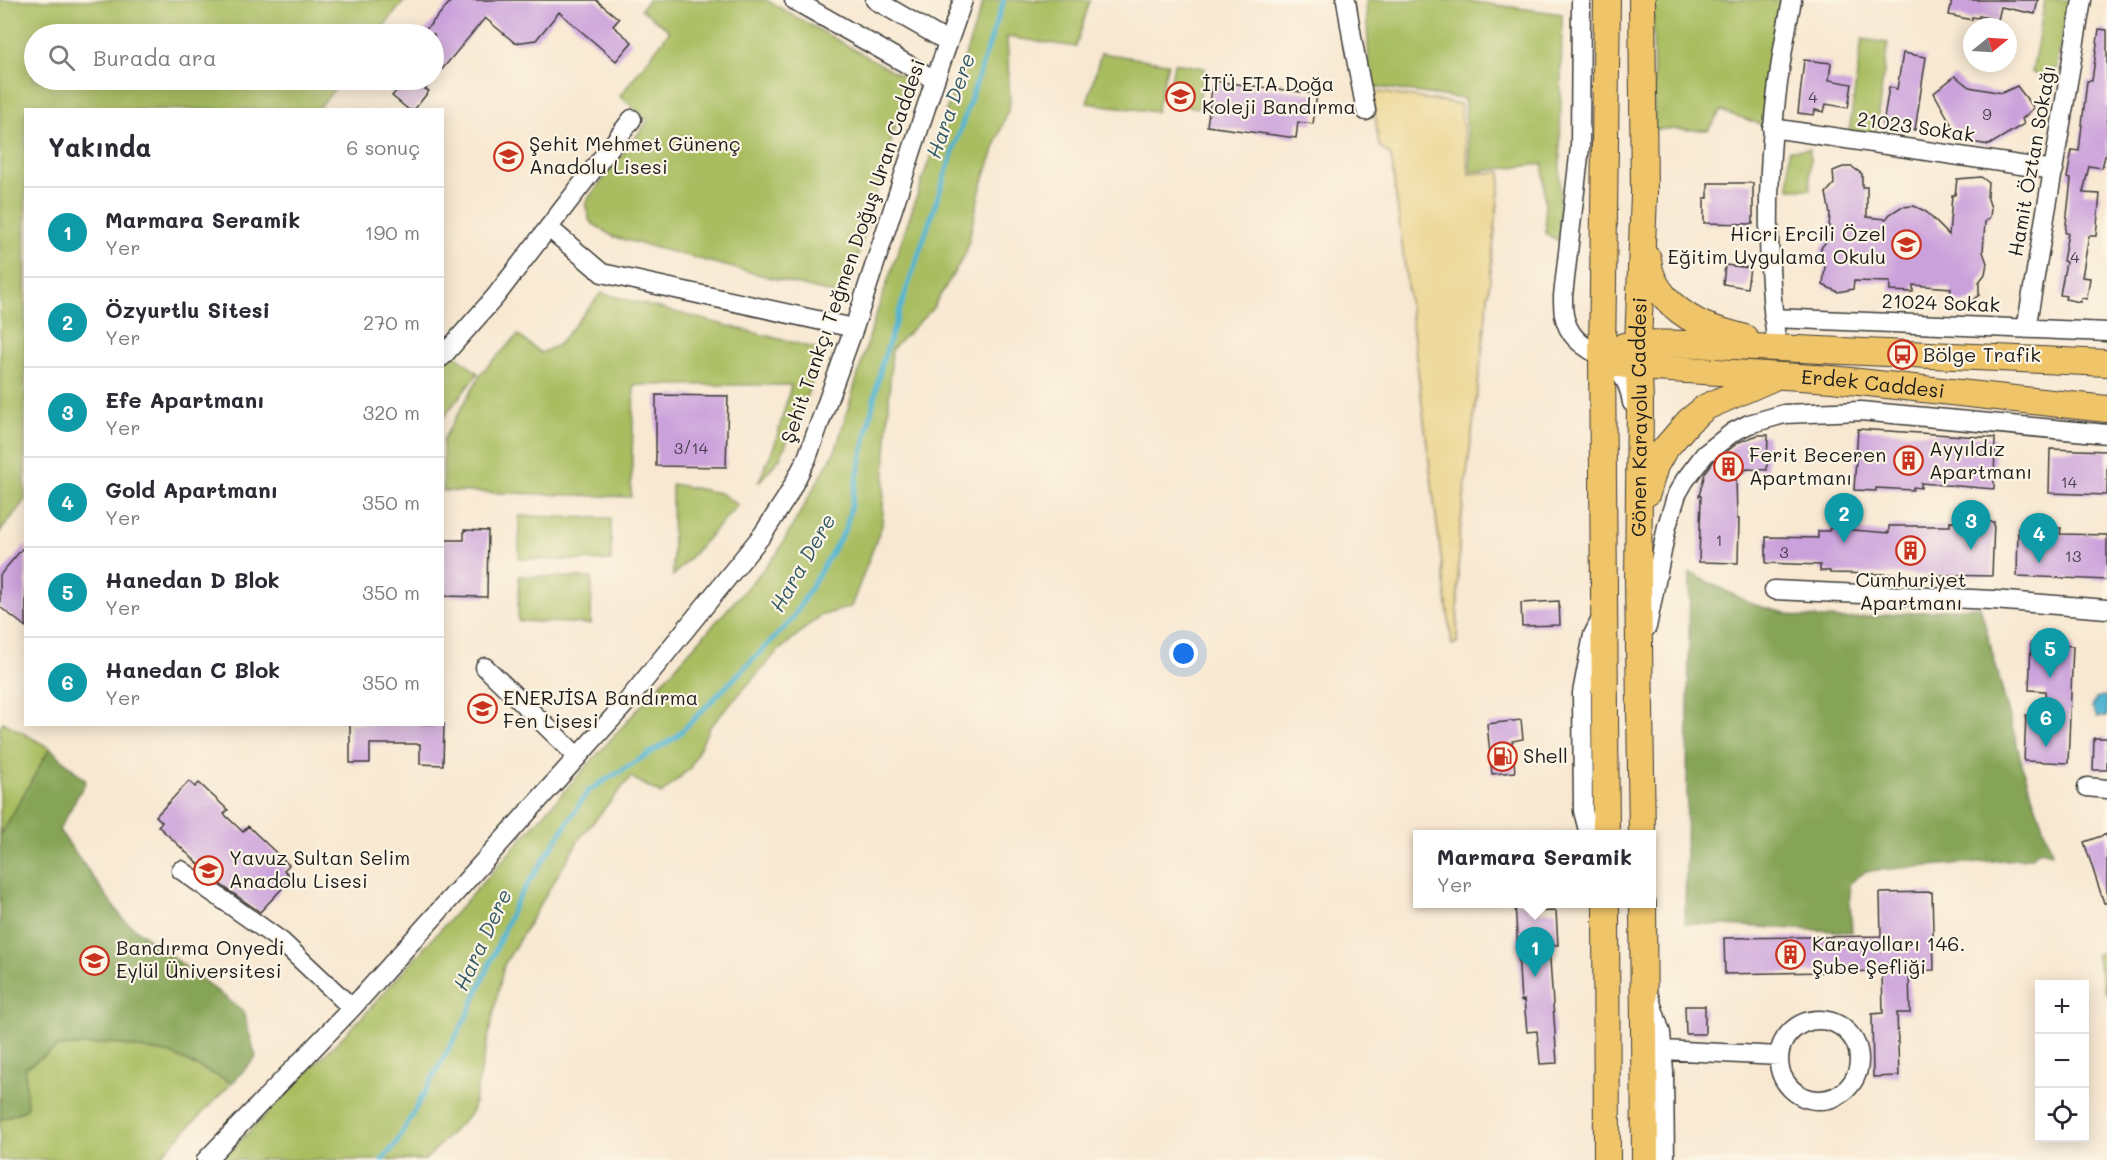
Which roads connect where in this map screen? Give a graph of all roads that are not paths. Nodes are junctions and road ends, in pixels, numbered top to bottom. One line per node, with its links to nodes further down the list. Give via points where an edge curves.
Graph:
1 (794, 0): 11 (street)
2 (876, 0): 10 (street)
3 (963, 0): 10 (street, Şehit Tankçı Teğmen Doğuş Uran Caddesi)
4 (1347, 0): 12 (street)
5 (1581, 0): 24 (street, via 1580,147 1563,306 1567,323 1578,341)
6 (1607, 0): 24 (highway, Gönen Karayolu Caddesi)
7 (1642, 0): 16 (highway, Gönen Karayolu Caddesi)
8 (1792, 0): 14 (street)
9 (2082, 0): 15 (street, Hamit Öztan Sokağı)
10 (948, 42): 11 (street, Şehit Tankçı Teğmen Doğuş Uran Caddesi)
11 (935, 80): 19 (street, Şehit Tankçı Teğmen Doğuş Uran Caddesi)
12 (1366, 111)
13 (632, 119): 17 (street)
14 (1772, 128): 15 (street, 21023 Sokak); 18 (street, via 1769,262)
15 (2054, 170): 20 (street, Hamit Öztan Sokağı)
16 (1644, 195): 22 (highway, via 1648,269 1657,288 1676,308 1700,324); 25 (highway, Gönen Karayolu Caddesi)
17 (549, 228): 19 (street, via 602,273); 23 (street)
18 (1773, 318): 20 (street, 21024 Sokak); 22 (street)
19 (854, 328): 37 (street, Şehit Tankçı Teğmen Doğuş Uran Caddesi, via 807,458 787,497 626,704)
20 (2026, 329): 21 (street, 21024 Sokak)
21 (2107, 332)
22 (1777, 348): 25 (highway, Erdek Caddesi); 26 (highway, Erdek Caddesi)
23 (444, 355)
24 (1602, 355): 25 (highway, via 1619,364); 31 (street, via 1626,379 1631,399); 34 (highway, Gönen Karayolu Caddesi)
25 (1638, 355): 27 (highway, Erdek Caddesi); 30 (highway, Gönen Karayolu Caddesi)
26 (2107, 363)
27 (1777, 376): 28 (highway, Erdek Caddesi); 30 (highway, via 1706,407 1682,429 1655,466)
28 (2107, 409)
29 (2107, 434): 35 (street, via 1861,411 1784,414 1749,424 1705,454 1677,494 1666,526)
30 (1639, 535): 31 (highway, Gönen Karayolu Caddesi)
31 (1638, 582): 35 (highway, Gönen Karayolu Caddesi)
32 (1774, 590): 33 (street)
33 (2107, 609)
34 (1605, 612): 40 (street, via 1593,635 1582,693 1583,811); 41 (highway, Gönen Karayolu Caddesi)
35 (1640, 664): 42 (highway, Gönen Karayolu Caddesi)
36 (485, 667): 37 (street)
37 (578, 757): 47 (street, Şehit Tankçı Teğmen Doğuş Uran Caddesi)
38 (2087, 788): 39 (street)
39 (2107, 789)
40 (1588, 830)
41 (1606, 830)
42 (1642, 830)
43 (181, 870): 47 (street, via 281,940)
44 (1606, 908): 51 (highway)
45 (1643, 908): 46 (highway)
46 (1644, 979): 48 (street, via 1661,1033); 52 (highway)
47 (352, 1008): 50 (street, Şehit Tankçı Teğmen Doğuş Uran Caddesi)
48 (1662, 1050): 49 (street); 53 (street)
49 (1779, 1056): 49 (street, via 1783,1042 1796,1028 1815,1020 1829,1021 1851,1035 1860,1061 1851,1085 1830,1099 1817,1100 1804,1097 1785,1081)
50 (206, 1160)
51 (1607, 1160)
52 (1645, 1160)
53 (1665, 1160)

